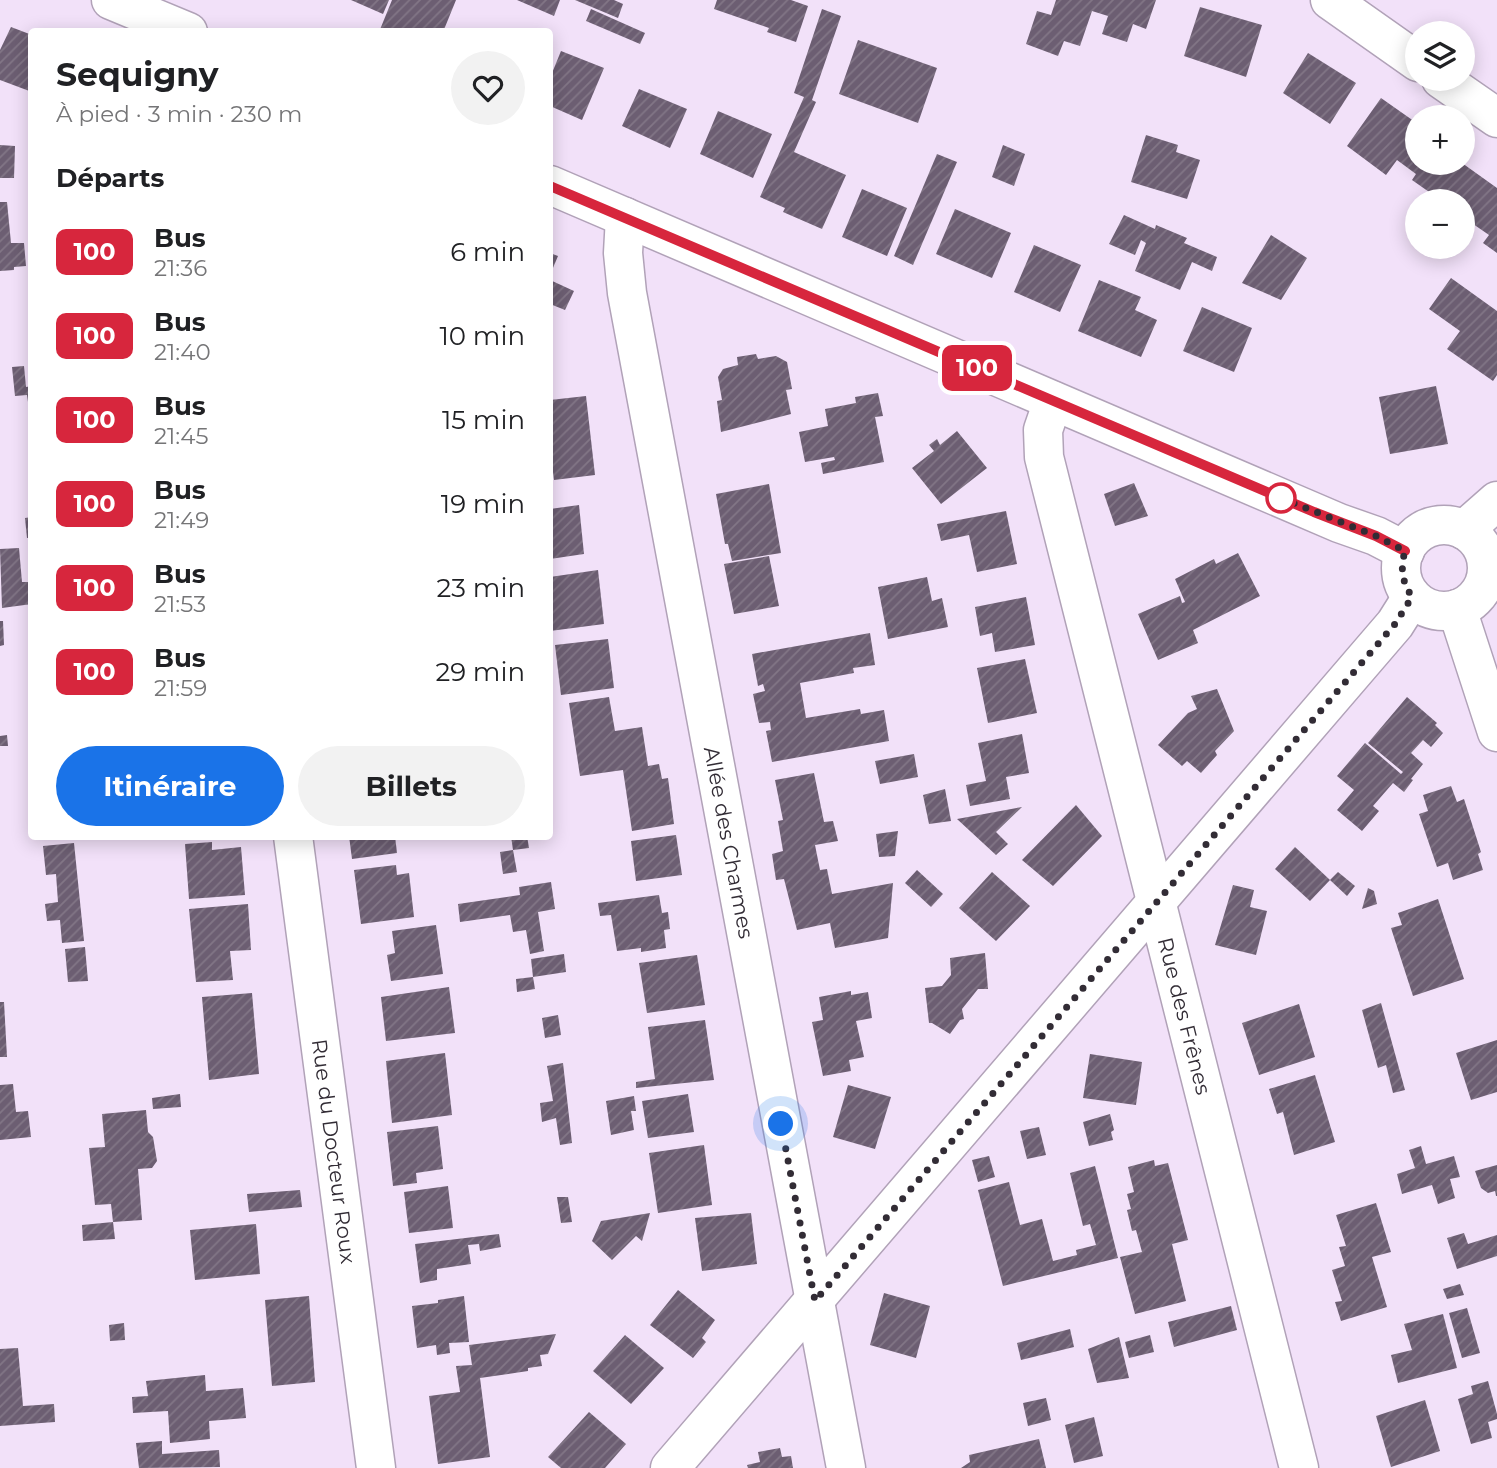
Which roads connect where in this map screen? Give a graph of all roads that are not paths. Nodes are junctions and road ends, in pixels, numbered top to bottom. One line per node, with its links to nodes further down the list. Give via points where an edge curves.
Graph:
1 (111, 0): 3 (street)
2 (1330, 0): 4 (street)
3 (178, 28)
4 (1405, 53)
5 (1458, 91): 6 (street)
6 (1497, 118)
7 (553, 187): 8 (street)
8 (625, 217): 9 (street); 19 (street, Allée des Charmes, via 627,293)
9 (1053, 401): 12 (street); 18 (street, Rue des Frênes, via 1043,430 1044,457)
10 (1497, 501): 11 (street)
11 (1464, 530): 12 (street, via 1451,526 1424,530); 13 (street, via 1485,552)
12 (1405, 551): 14 (street, via 1402,575)
13 (1491, 585): 15 (street)
14 (1412, 597): 15 (street, via 1425,607); 18 (street, via 1395,624)
15 (1457, 609): 16 (street)
16 (1497, 732)
17 (294, 840): 20 (street, Rue du Docteur Roux)
18 (1157, 902): 19 (street); 23 (street, Rue des Frênes)
19 (815, 1301): 21 (street); 22 (street, Allée des Charmes)
20 (376, 1468)
21 (670, 1468)
22 (846, 1468)
23 (1299, 1468)

